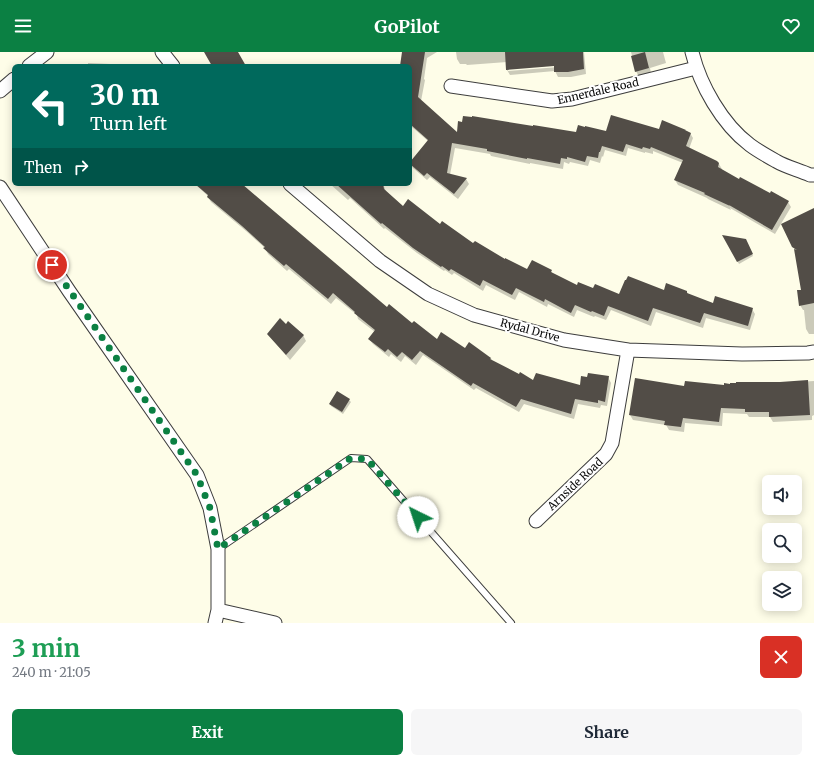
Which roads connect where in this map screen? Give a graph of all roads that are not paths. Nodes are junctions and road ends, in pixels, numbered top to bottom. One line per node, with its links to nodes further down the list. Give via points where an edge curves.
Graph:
1 (47, 52): 4 (street)
2 (162, 52): 5 (street)
3 (692, 52): 6 (street)
4 (32, 64)
5 (171, 64)
6 (696, 68): 8 (street, Ennerdale Road, via 552,102); 10 (street, via 710,98 728,125 749,144 777,162)
7 (12, 81): 9 (street)
8 (451, 86)
9 (0, 90)
10 (814, 175)
11 (292, 186): 13 (street, Rydal Drive, via 380,261 428,294 474,315 564,340)
12 (0, 187): 16 (street, via 197,475 210,508)
13 (628, 350): 14 (street, Rydal Drive, via 742,354); 15 (street, Arnside Road, via 612,443 606,454)
14 (814, 352)
15 (536, 521)
16 (218, 549): 17 (street); 20 (lane, via 351,458 367,459)
17 (218, 610): 18 (street); 19 (street)
18 (215, 623)
19 (275, 623)
20 (511, 623)

